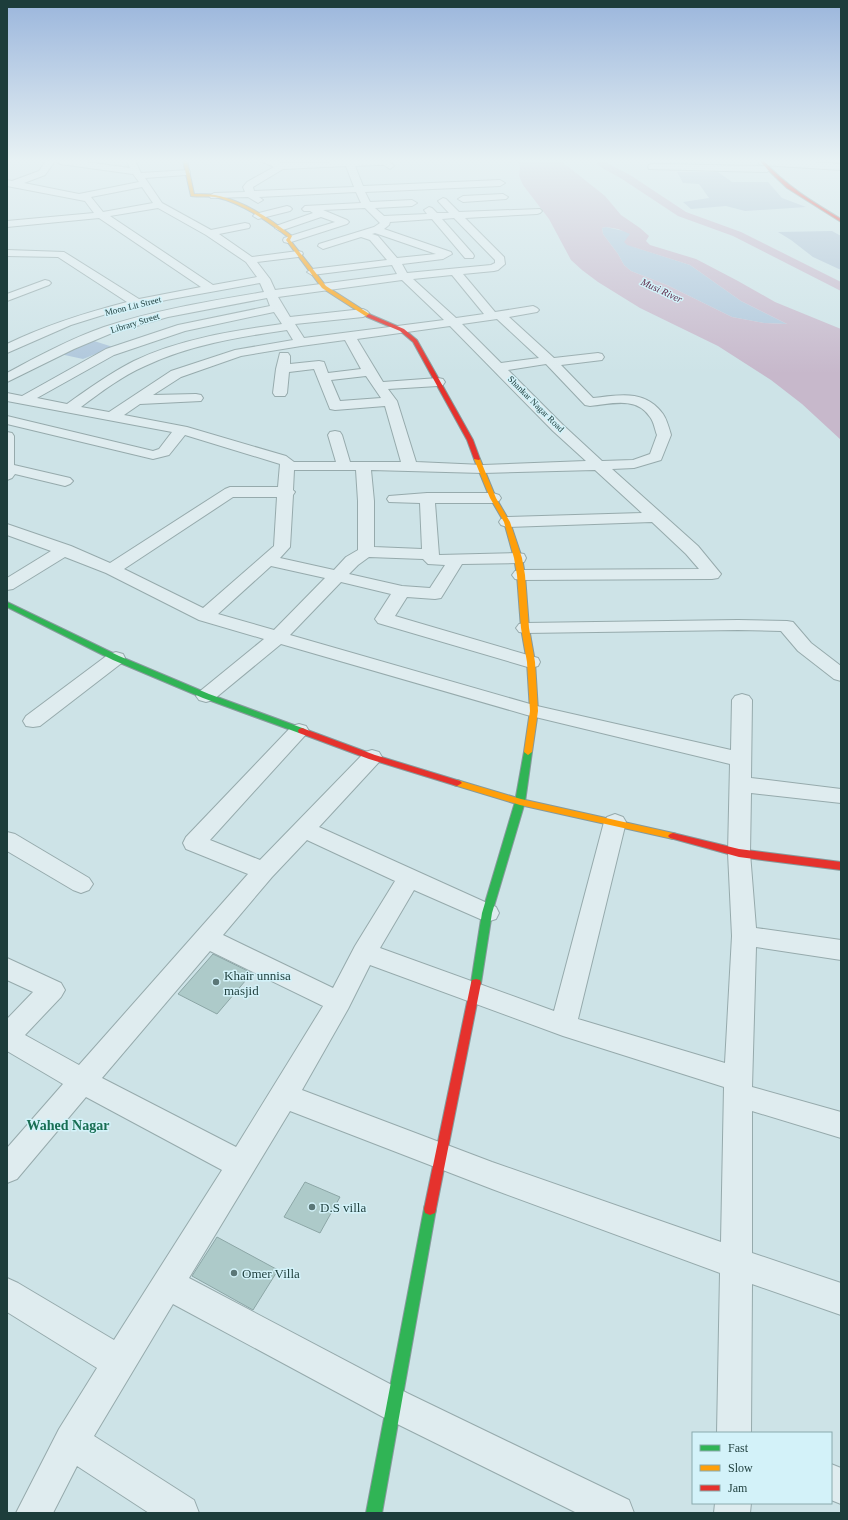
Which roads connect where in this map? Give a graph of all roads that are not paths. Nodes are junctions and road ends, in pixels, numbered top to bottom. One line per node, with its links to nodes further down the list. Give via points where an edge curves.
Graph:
1 (126, 232): 28 (street)
2 (215, 232): 10 (street)
3 (284, 232): 13 (main road, via 290,237)
4 (313, 232): 13 (street)
5 (369, 232): 11 (street)
6 (383, 232): 14 (street)
7 (413, 232): 12 (street)
8 (449, 232): 20 (street)
9 (474, 232): 24 (street, via 501,262 494,268)
10 (210, 233): 25 (street)
11 (361, 234): 15 (street); 16 (street, Shankar Nagar Road, via 374,238)
12 (414, 235)
13 (288, 240): 18 (main road)
14 (422, 244): 16 (street); 19 (street)
15 (323, 246)
16 (384, 249): 22 (street, Shankar Nagar Road)
17 (8, 253): 37 (street, via 60,254)
18 (298, 254): 23 (main road); 25 (street)
19 (447, 254): 22 (street); 24 (street, via 464,257)
20 (469, 256)
21 (344, 260): 23 (street)
22 (394, 262): 23 (street); 27 (street, Shankar Nagar Road)
23 (309, 268): 30 (main road)
24 (478, 269): 26 (street)
25 (257, 270): 28 (street); 31 (street, Moon Lit Street); 36 (street)
26 (455, 271): 27 (street); 40 (street)
27 (404, 276): 30 (street); 41 (street, Shankar Nagar Road)
28 (200, 281): 31 (street)
29 (45, 282): 32 (street)
30 (324, 287): 33 (main road); 36 (street)
31 (212, 289): 37 (street, Moon Lit Street)
32 (7, 298)
33 (338, 298): 34 (street); 39 (main road)
34 (323, 299)
35 (307, 300): 36 (street)
36 (275, 302): 42 (street); 43 (street, Library Street, via 158,315); 47 (street)
37 (138, 304): 49 (street, Moon Lit Street, via 74,321)
38 (533, 310): 40 (street)
39 (362, 314): 42 (street); 44 (main road)
40 (496, 315): 41 (street); 53 (street)
41 (453, 322): 44 (street); 56 (street, Shankar Nagar Road)
42 (289, 323): 46 (street); 55 (street, via 192,345)
43 (108, 330): 47 (street); 51 (street, Library Street)
44 (402, 330): 45 (street); 62 (main road, via 415,342)
45 (349, 336): 46 (street); 58 (street)
46 (301, 342): 48 (street)
47 (135, 344): 50 (street)
48 (287, 344): 57 (street); 59 (street, via 239,353)
49 (7, 349)
50 (110, 352): 54 (street); 55 (street)
51 (50, 354): 54 (street); 61 (street, Library Street)
52 (598, 357): 53 (street)
53 (550, 361): 56 (street); 78 (street, via 590,402 625,398 635,400 644,404 657,416 664,435 656,457 634,464)
54 (89, 363): 67 (street)
55 (140, 363): 59 (street); 70 (street)
56 (499, 367): 78 (street, Shankar Nagar Road, via 558,428)
57 (282, 369): 60 (street, via 319,365); 64 (street)
58 (369, 372): 60 (street); 63 (street)
59 (176, 374): 68 (street)
60 (324, 377): 69 (street, via 335,406)
61 (7, 378)
62 (438, 382): 63 (street); 82 (main road, via 470,440)
63 (379, 386): 69 (street)
64 (280, 393)
65 (7, 396): 67 (street)
66 (196, 398): 68 (street)
67 (24, 400): 70 (street)
68 (138, 400): 71 (street)
69 (390, 401): 81 (street)
70 (70, 408): 71 (street)
71 (113, 416): 73 (street)
72 (7, 420): 73 (street, via 153,455 164,452)
73 (182, 430): 79 (street, via 281,458 287,462)
74 (335, 435): 77 (street)
75 (7, 436): 76 (street)
76 (7, 451): 83 (street)
77 (344, 465): 79 (street); 80 (street)
78 (600, 465): 82 (street); 89 (street, Shankar Nagar Road)
79 (287, 466): 85 (street)
80 (363, 466): 81 (street); 93 (street)
81 (410, 466): 82 (street)
82 (482, 469): 87 (main road)
83 (7, 471): 84 (street)
84 (65, 481)
85 (287, 492): 96 (street, via 282,547); 98 (street, via 230,492)
86 (427, 498): 87 (street); 88 (street); 94 (street)
87 (493, 498): 90 (main road)
88 (395, 499)
89 (657, 517): 90 (street); 99 (street, Shankar Nagar Road, via 692,550 712,574)
90 (507, 522): 95 (main road)
91 (7, 529): 92 (street)
92 (65, 550): 98 (street); 101 (street)
93 (366, 552): 94 (street); 100 (street, via 352,561)
94 (431, 554): 97 (street, via 431,558 437,561)
95 (518, 558): 97 (street); 99 (main road)
96 (268, 560): 100 (street); 104 (street)
97 (456, 560): 102 (street, via 435,594)
98 (112, 569): 104 (street)
99 (521, 575): 105 (main road)
100 (338, 576): 102 (street); 106 (street)
101 (7, 585)
102 (402, 591): 108 (street, via 384,619)
103 (7, 604): 107 (main road)
104 (205, 616): 106 (street)
105 (525, 628): 108 (main road); 109 (street, via 787,626 792,636 811,654)
106 (278, 637): 110 (street); 112 (street)
107 (116, 658): 110 (main road); 113 (street)
108 (531, 662): 112 (main road)
109 (841, 675)
110 (206, 696): 114 (main road)
111 (742, 700): 116 (street)
112 (534, 711): 116 (street); 118 (main road)
113 (33, 721)
114 (299, 731): 115 (main road); 124 (street, via 194,843)
115 (372, 758): 118 (main road); 120 (street)
116 (740, 772): 117 (street); 122 (street)
117 (841, 796)
118 (520, 802): 119 (main road); 127 (main road)
119 (615, 822): 122 (main road); 135 (street)
120 (303, 829): 124 (street); 125 (street)
121 (7, 840): 126 (street)
122 (739, 853): 123 (main road); 128 (street)
123 (841, 866)
124 (264, 871): 129 (street)
125 (409, 878): 127 (street); 131 (street)
126 (81, 884)
127 (487, 913): 133 (main road)
128 (744, 936): 130 (street); 138 (street)
129 (206, 938): 134 (street); 137 (street)
130 (841, 950)
131 (364, 953): 133 (street); 134 (street)
132 (7, 968): 136 (street, via 52,990)
133 (474, 993): 135 (street); 141 (main road)
134 (339, 1002): 139 (street)
135 (563, 1025): 138 (street)
136 (7, 1037): 137 (street)
137 (82, 1081): 142 (street); 143 (street)
138 (738, 1087): 140 (street); 144 (street)
139 (284, 1096): 141 (street); 142 (street)
140 (841, 1125)
141 (440, 1157): 144 (street); 149 (main road)
142 (242, 1165): 145 (street)
143 (7, 1169)
144 (735, 1263): 147 (street); 150 (street)
145 (168, 1284): 148 (street); 149 (street)
146 (7, 1294): 148 (street)
147 (841, 1299)
148 (119, 1362): 151 (street)
149 (395, 1405): 154 (main road); 155 (street)
150 (734, 1432)
151 (71, 1441): 152 (street); 153 (street)
152 (34, 1513)
153 (181, 1513)
154 (374, 1513)
155 (616, 1513)

